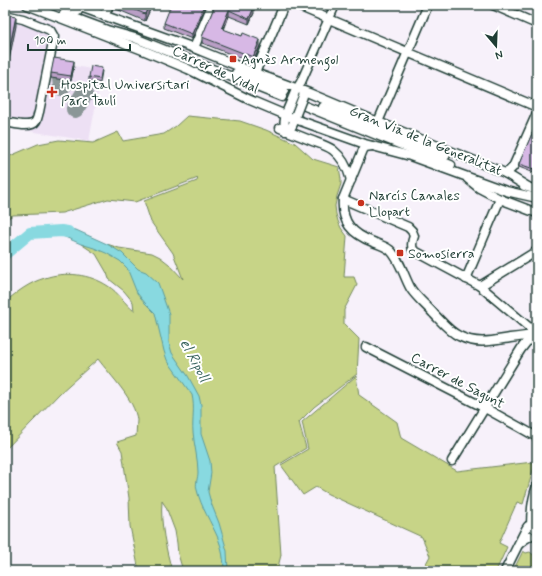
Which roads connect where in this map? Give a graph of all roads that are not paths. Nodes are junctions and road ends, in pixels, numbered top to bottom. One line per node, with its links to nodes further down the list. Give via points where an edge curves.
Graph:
1 (27, 5): 22 (street, Carrer de Vidal, via 145,51 250,100)
2 (41, 5): 3 (street, via 283,94)
3 (63, 5)
4 (74, 5): 13 (street)
5 (109, 5): 13 (street)
6 (212, 5): 16 (street)
7 (284, 5): 18 (street)
8 (296, 5): 14 (street)
9 (334, 5): 14 (street)
10 (428, 5): 17 (street)
11 (493, 5): 15 (street)
12 (5, 15): 25 (street, via 50,30 54,38 36,121 22,125)
13 (104, 16): 16 (street)
14 (328, 19): 17 (street); 19 (street)
15 (537, 24)
16 (194, 48): 18 (street)
17 (408, 52): 21 (street); 26 (street)
18 (255, 73): 19 (street)
19 (296, 90): 20 (street); 22 (street, bridge)
20 (306, 99): 24 (street, bridge); 26 (street); 32 (street, Gran Via de la Generalitat); 34 (street, Gran Via de la Generalitat, via 490,181)
21 (537, 107)
22 (286, 113): 24 (street, Carrer de Vidal); 27 (street)
23 (537, 113): 29 (street, via 513,167)
24 (295, 117): 27 (street, via 289,130); 28 (street, Carrer de Vidal, via 304,123)
25 (5, 122)
26 (378, 122): 29 (street)
27 (283, 129): 31 (street, via 333,150 345,165)
28 (372, 146): 30 (street, Carrer de Vidal, via 410,156); 31 (street, via 364,148)
29 (505, 173): 32 (street)
30 (463, 175): 34 (street, Carrer de Vidal, via 506,191); 36 (street, via 488,194)
31 (351, 180): 35 (street)
32 (528, 187): 33 (street, Gran Via de la Generalitat)
33 (537, 190)
34 (537, 198)
35 (344, 199): 39 (street, via 408,227 414,236 411,247 413,250); 41 (street, via 346,221 355,233 389,249 398,259 413,292 458,336 471,341 488,342)
36 (500, 199): 37 (street); 39 (street)
37 (537, 212)
38 (537, 251): 40 (street)
39 (466, 279): 40 (street)
40 (480, 286): 41 (street, via 531,329)
41 (535, 336): 43 (street, via 521,349)
42 (366, 347): 43 (street, Carrer de Sagunt)
43 (485, 408): 44 (street, Carrer de Sagunt); 45 (street)
44 (537, 437)
45 (452, 460)
46 (537, 486): 47 (street, via 531,510)
47 (532, 532): 48 (street, via 516,547)
48 (505, 571)

